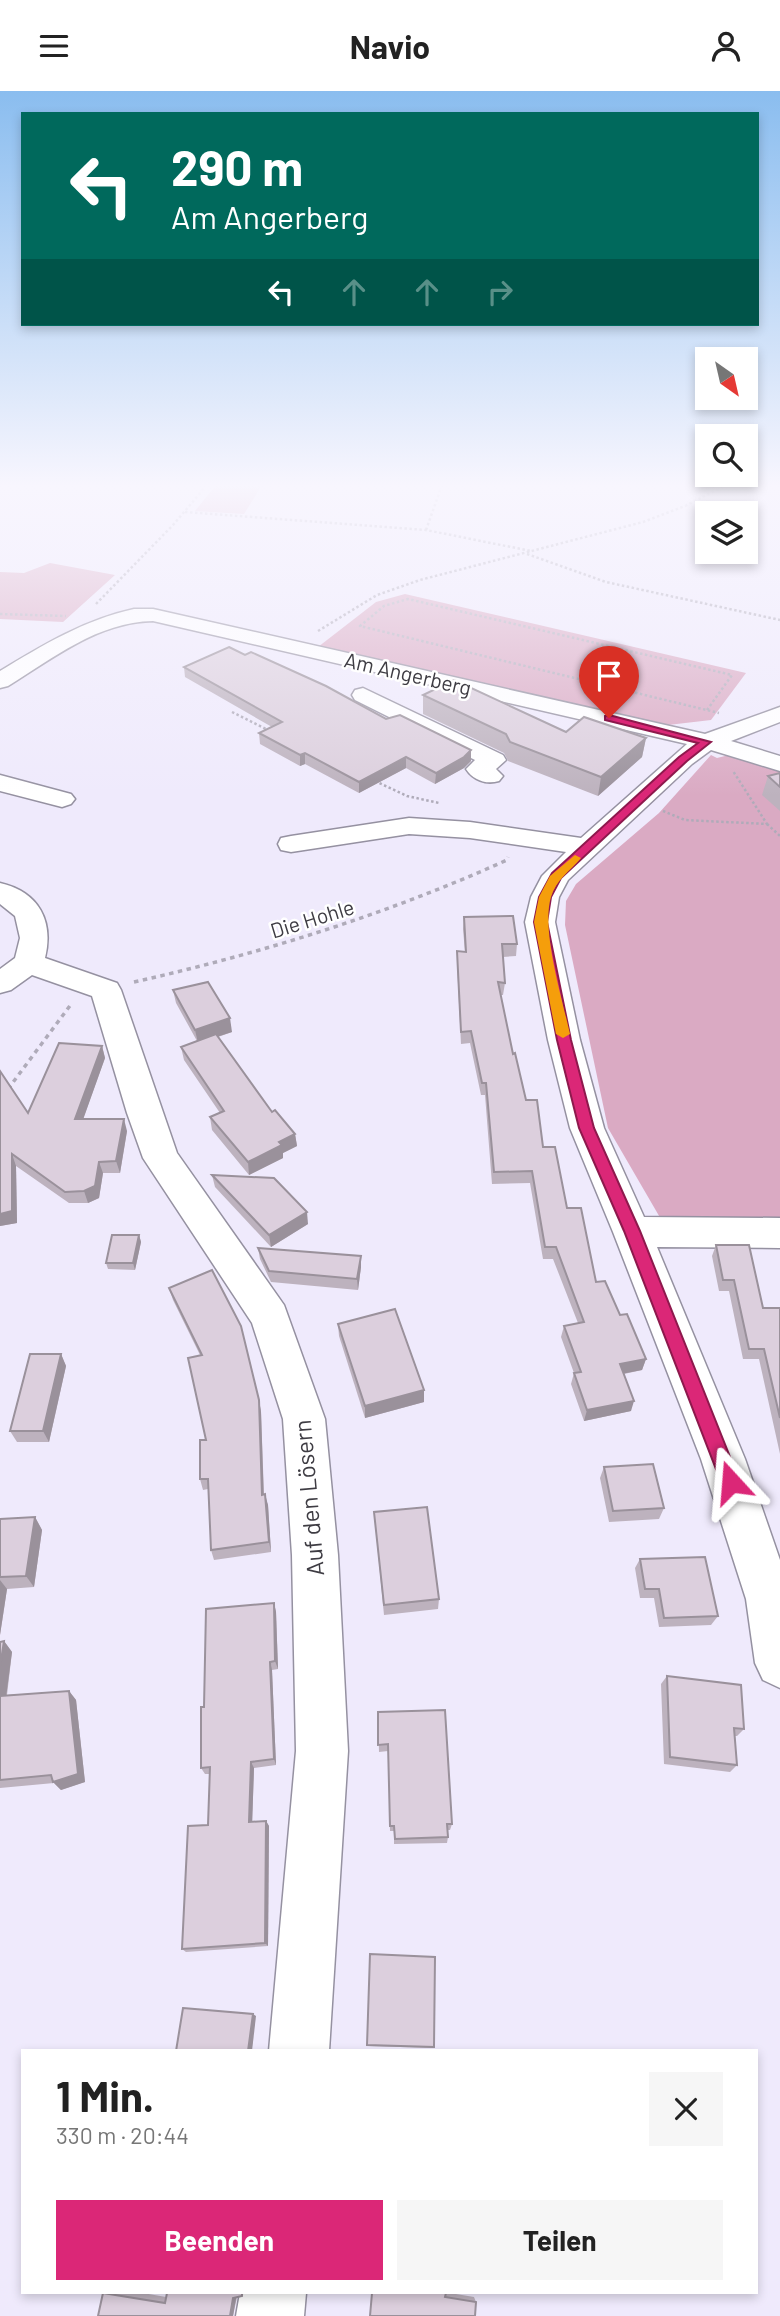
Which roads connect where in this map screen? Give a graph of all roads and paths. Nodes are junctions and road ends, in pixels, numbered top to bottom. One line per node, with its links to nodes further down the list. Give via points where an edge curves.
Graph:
1 (109, 589): 5 (path, via 99,599)
2 (400, 589): 7 (path, via 374,596)
3 (637, 589): 6 (path)
4 (0, 614): 5 (path)
5 (98, 618): 7 (street, Am Angerberg, via 153,615); 8 (street, Am Angerberg)
6 (780, 620)
7 (293, 647): 15 (street, Am Angerberg)
8 (0, 681)
9 (363, 695): 18 (street, via 494,760 478,769)
10 (779, 707): 13 (street)
11 (707, 710): 11 (path, via 429,644 360,626 384,606 408,599 732,675); 13 (path, via 733,717)
12 (232, 712): 14 (path)
13 (744, 726): 15 (street)
14 (277, 733)
15 (713, 743): 16 (street, Am Angerberg); 22 (path); 26 (street, via 683,759)
16 (780, 764)
17 (365, 775): 23 (path, via 390,790 463,813)
18 (489, 776)
19 (0, 783): 20 (street)
20 (62, 799)
21 (662, 811): 22 (path, via 685,820)
22 (767, 824): 24 (path)
23 (470, 830): 25 (street, via 409,827); 26 (street)
24 (780, 836)
25 (290, 844)
26 (587, 847): 32 (street, via 556,876 540,922 587,1128)
27 (510, 854): 30 (path, Die Hohle, via 507,860 458,883 382,913 231,959)
28 (0, 891): 29 (street, via 29,912 35,938)
29 (14, 973): 30 (street)
30 (97, 986): 31 (path, via 21,1068); 35 (street, Auf den Lösern, via 161,1158 270,1317 304,1419 315,1555 322,1751)
31 (2, 1097)
32 (632, 1231): 33 (street); 34 (street, via 727,1472 770,1599)
33 (780, 1233)
34 (780, 1663)
35 (299, 2049)
36 (273, 2294): 37 (street)
37 (270, 2316)

